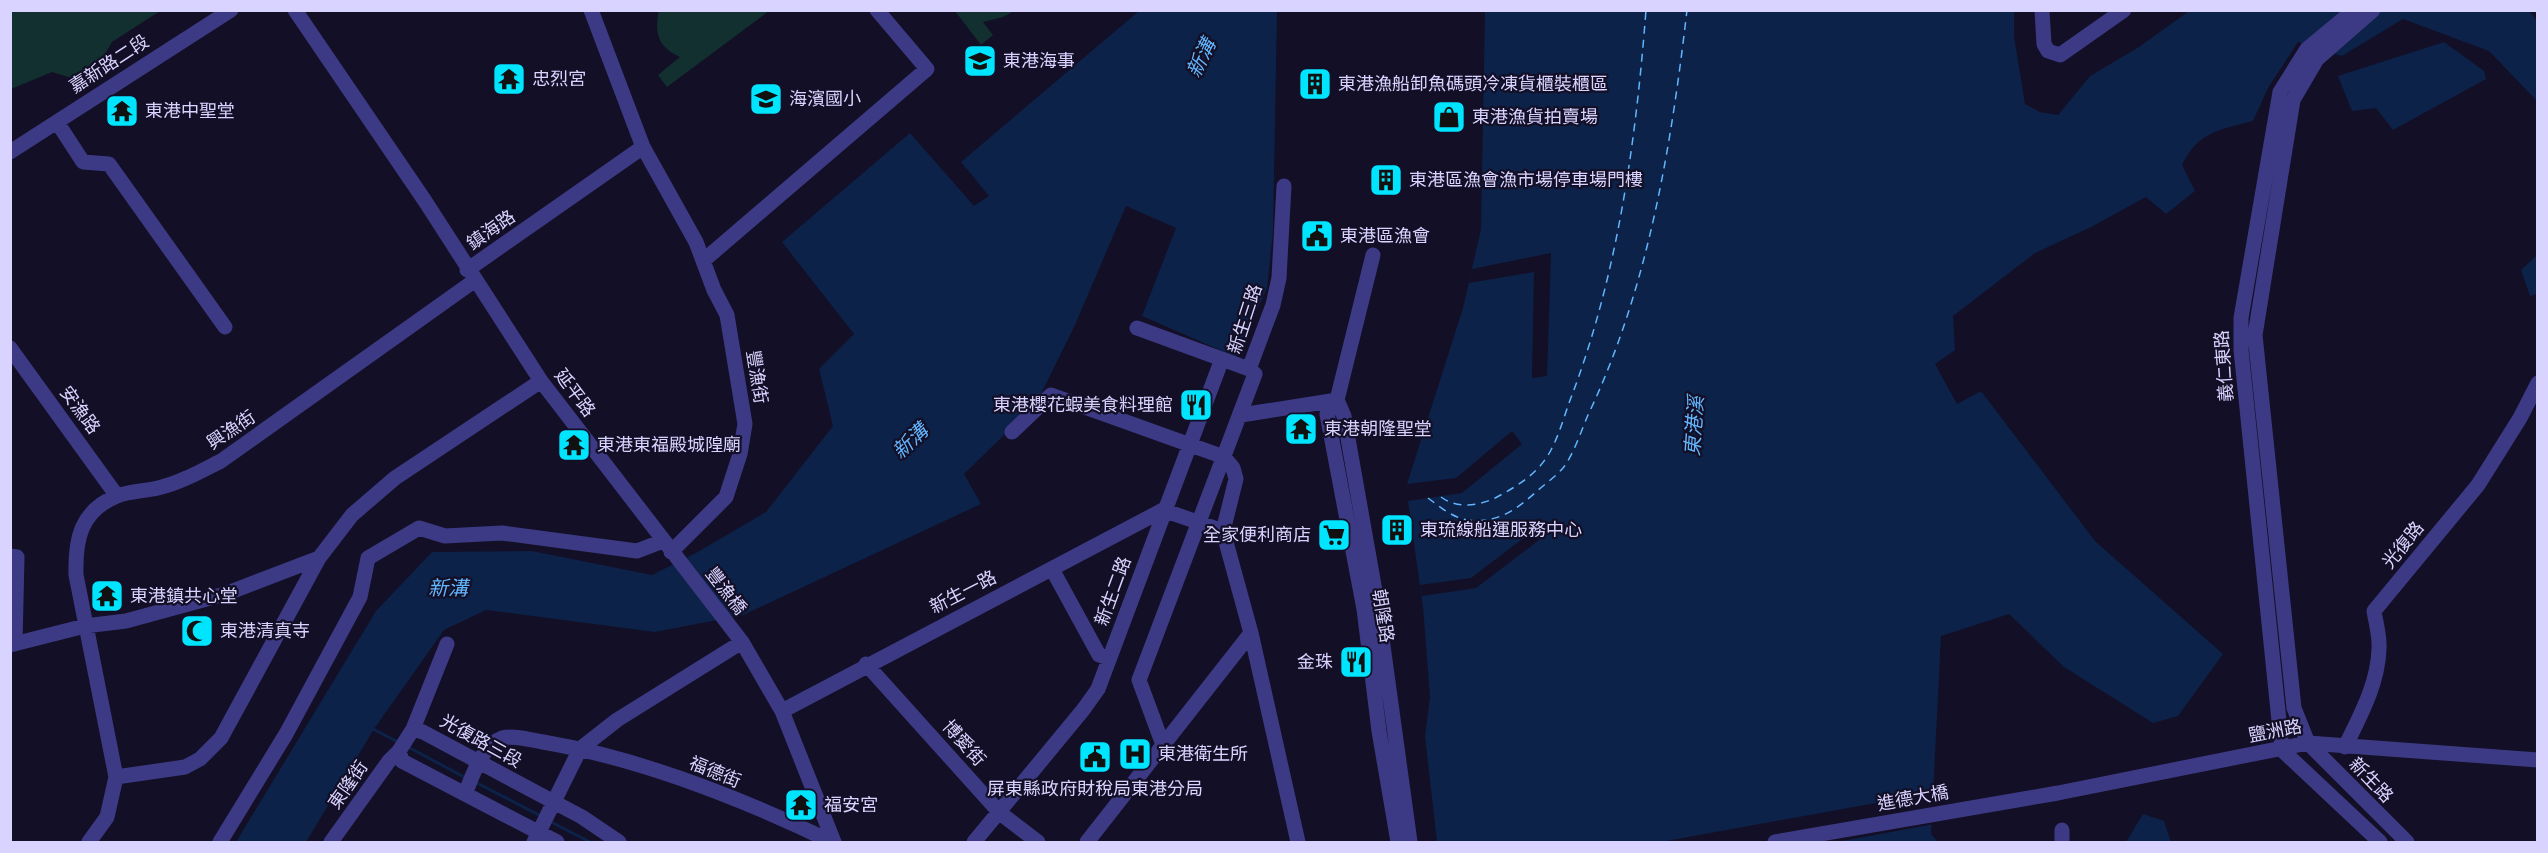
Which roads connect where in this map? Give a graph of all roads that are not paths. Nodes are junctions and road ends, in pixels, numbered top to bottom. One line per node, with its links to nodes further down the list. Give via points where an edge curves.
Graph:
1 (231, 10): 10 (street, 嘉新路二段)
2 (295, 10): 17 (street, 鎮海路, via 425,201)
3 (591, 10): 11 (street)
4 (877, 10): 15 (street, via 927,69)
5 (2042, 10): 6 (street, via 2044,44 2048,51 2060,55)
6 (2124, 10)
7 (2354, 10): 9 (street, 義仁東路)
8 (2373, 10): 9 (street, 義仁東路)
9 (2312, 54): 16 (street, 義仁東路, via 2293,100)
10 (57, 122): 12 (street, 嘉新路二段); 18 (street, via 83,162 109,164)
11 (643, 147): 15 (street, 豐漁街); 17 (street, 鎮海路)
12 (10, 152)
13 (1284, 186): 23 (street, 新生三路, via 1279,278)
14 (1373, 255): 26 (street, 朝隆路)
15 (703, 261): 37 (street, 豐漁街, via 727,315 745,424 726,497)
16 (2256, 273): 34 (street, 義仁東路, via 2255,335); 36 (street, 義仁東路, via 2241,318 2241,350)
17 (471, 276): 24 (street, 延平路); 31 (street, 興漁街, via 221,461 180,481)
18 (225, 327)
19 (1137, 328): 21 (street)
20 (10, 348): 22 (street, 安漁路)
21 (1222, 360): 23 (street); 29 (street, 新生二路)
22 (15, 365): 31 (street, 安漁路)
23 (1249, 369): 27 (street, 新生三路, via 1255,374)
24 (541, 381): 37 (street, 延平路); 39 (street, via 395,478 352,515)
25 (2538, 383): 52 (street, 光復路, via 2478,486 2374,611 2379,648 2376,673)
26 (1337, 400): 27 (street); 74 (street, 朝隆路, via 1327,414 1364,609); 75 (street, 朝隆路, via 1344,416 1372,572)
27 (1241, 414): 30 (street, 新生三路)
28 (1012, 432): 29 (street, via 1051,395)
29 (1190, 444): 30 (street); 32 (street, 新生二路)
30 (1224, 456): 33 (street, 新生三路); 35 (street, via 1236,479)
31 (117, 496): 41 (street, 興漁街, via 95,510 75,546)
32 (1163, 510): 33 (street); 40 (street, 新生一路); 46 (street, 新生二路)
33 (1197, 522): 35 (street); 51 (street, 新生三路, via 1139,680)
34 (2277, 528): 36 (street); 50 (street, 義仁東路, via 2294,708)
35 (1224, 531): 42 (street)
36 (2260, 532): 54 (street, 義仁東路)
37 (671, 552): 43 (street, 豐漁橋); 65 (street, via 502,533 445,536 419,528 375,553 368,558 360,597 286,734)
38 (10, 556): 44 (street, via 17,557)
39 (319, 558): 41 (street, via 225,594 126,621); 58 (street, via 221,738 200,759 185,767)
40 (1052, 569): 46 (street, via 1099,654); 47 (street, 新生一路)
41 (85, 626): 44 (street); 58 (street, 興漁街)
42 (1251, 633): 51 (street); 73 (street)
43 (742, 642): 48 (street); 53 (street, via 617,720)
44 (13, 644)
45 (447, 644): 49 (street)
46 (1108, 658): 62 (street, 新生二路, via 1098,689)
47 (866, 664): 48 (street, 新生一路); 62 (street, 博愛街)
48 (782, 711): 69 (street)
49 (411, 731): 55 (street); 57 (street, 光復路三段)
50 (2308, 743): 52 (street, 鹽洲路); 54 (street, 鹽洲路); 78 (street, 新生路)
51 (1163, 746): 72 (street)
52 (2345, 747): 56 (street, 鹽洲路)
53 (580, 749): 57 (street, 福德街, via 503,738 494,742); 61 (street); 69 (street, 福德街, via 674,776)
54 (2282, 750): 59 (street, 鹽洲路); 77 (street)
55 (399, 751): 60 (street, via 402,762); 66 (street, 東隆街)
56 (2538, 760)
57 (478, 763): 60 (street); 61 (street, 光復路三段)
58 (116, 777): 64 (street, via 107,817)
59 (2058, 793): 76 (street, 進德大橋)
60 (465, 794): 63 (street)
61 (551, 806): 63 (street); 68 (street, 光復路三段, via 609,834)
62 (1000, 813): 70 (street, 新生二路); 71 (street, 博愛街)
63 (538, 834): 67 (street)
64 (89, 843)
65 (220, 843)
66 (331, 843)
67 (557, 843)
68 (619, 843)
69 (833, 843)
70 (974, 843)
71 (1038, 843)
72 (1087, 843)
73 (1298, 843)
74 (1398, 843)
75 (1410, 843)
76 (1775, 843)
77 (2380, 843)
78 (2407, 843)

